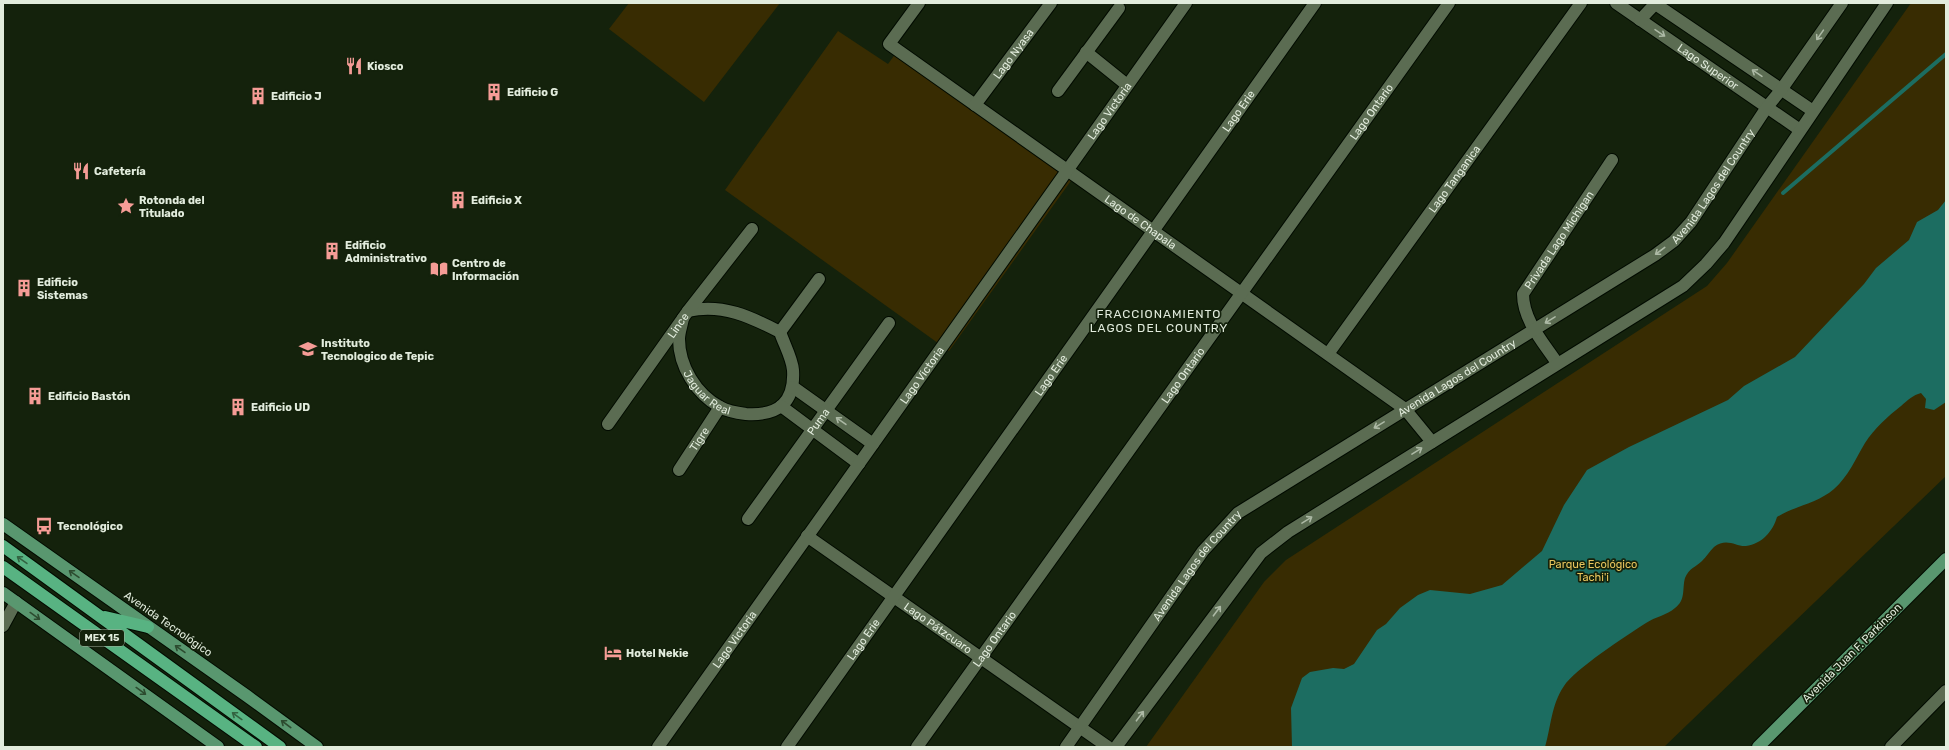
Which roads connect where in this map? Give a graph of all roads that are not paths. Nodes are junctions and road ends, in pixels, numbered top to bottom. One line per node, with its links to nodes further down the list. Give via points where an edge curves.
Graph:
1 (919, 3): 17 (street, Lago de Chapala, via 889,44)
2 (1051, 3): 17 (street, Lago Nyasa)
3 (1186, 3): 14 (street, Lago Victoria)
4 (1315, 3): 24 (street, Lago Erie)
5 (1449, 3): 26 (street, Lago Ontario)
6 (1580, 3): 31 (street, Lago Tanganica)
7 (1616, 3): 12 (street, Lago Superior)
8 (1655, 3): 12 (street); 15 (street, Lago Superior, one-way to 8)
9 (1842, 3): 15 (street, Avenida Lagos del Country, one-way to 15)
10 (1887, 3): 19 (street)
11 (1119, 8): 13 (street)
12 (1640, 20): 18 (street, Lago Superior, one-way to 18)
13 (1086, 52): 14 (street); 16 (street)
14 (1127, 85): 22 (street, Lago Victoria)
15 (1782, 90): 18 (street, Avenida Lagos del Country); 19 (street, Lago Superior)
16 (1058, 91)
17 (975, 105): 22 (street, Lago de Chapala)
18 (1767, 107): 20 (street, Lago Superior); 29 (street, Avenida Lagos del Country, one-way to 29, via 1691,222 1674,241)
19 (1813, 111): 20 (street)
20 (1800, 130): 32 (street, via 1724,243 1706,264 1683,286)
21 (1612, 160): 29 (street, Privada Lago Michigan, via 1523,294 1523,306)
22 (1067, 170): 24 (street, Lago de Chapala); 41 (street, Lago Victoria)
23 (752, 229): 27 (street, Lince)
24 (1154, 231): 26 (street, Lago de Chapala); 51 (street, Lago Erie)
25 (818, 279): 30 (street)
26 (1241, 294): 31 (street, Lago de Chapala); 56 (street, Lago Ontario)
27 (690, 312): 30 (street, via 721,309 749,316); 35 (street, Jaguar Real, via 679,338 680,355 690,378); 38 (street, Lince)
28 (889, 323): 37 (street, Puma)
29 (1535, 329): 32 (street, Privada Lago Michigan); 36 (street, Avenida Lagos del Country)
30 (780, 332): 33 (street, via 793,368)
31 (1328, 354): 36 (street, Lago de Chapala)
32 (1557, 363): 40 (street)
33 (793, 387): 34 (street); 37 (street)
34 (782, 406): 35 (street, Jaguar Real, via 774,412 757,414 738,413); 39 (street)
35 (720, 407): 43 (street, Tigre)
36 (1405, 409): 40 (street, Lago de Chapala); 58 (street, Avenida Lagos del Country, one-way to 58, via 1238,513 1203,550)
37 (826, 411): 39 (street, Puma); 41 (street, one-way to 37)
38 (608, 424)
39 (813, 429): 42 (street); 44 (street, Puma)
40 (1432, 442): 68 (street, one-way to 40, via 1261,553 1288,532)
41 (873, 444): 42 (street, Lago Victoria)
42 (859, 464): 46 (street, Lago Victoria)
43 (678, 470)
44 (748, 520)
45 (3, 524): 55 (main road, Avenida Tecnológico, one-way to 45)
46 (808, 536): 51 (street, Lago Pátzcuaro); 63 (street, Lago Victoria)
47 (3, 546): 53 (highway, MEX 15, one-way to 47)
48 (1944, 563): 69 (main road, Avenida Juan F. Parkinson)
49 (3, 567): 60 (highway, MEX 15)
50 (3, 593): 52 (main road)
51 (894, 596): 56 (street, Lago Pátzcuaro); 64 (street, Lago Erie)
52 (16, 602): 54 (street); 59 (main road, one-way to 59)
53 (99, 616): 55 (highway); 61 (highway, MEX 15, one-way to 53)
54 (3, 626)
55 (148, 627): 62 (main road, Avenida Tecnológico, one-way to 55)
56 (981, 658): 58 (street, Lago Pátzcuaro); 65 (street, Lago Ontario)
57 (1946, 691): 70 (street)
58 (1080, 727): 66 (street, Avenida Lagos del Country); 67 (street, Lago Pátzcuaro)
59 (218, 747)
60 (256, 747)
61 (280, 747)
62 (317, 747)
63 (658, 747)
64 (787, 747)
65 (917, 747)
66 (1066, 747)
67 (1108, 747)
68 (1116, 747)
69 (1758, 747)
70 (1891, 747)

